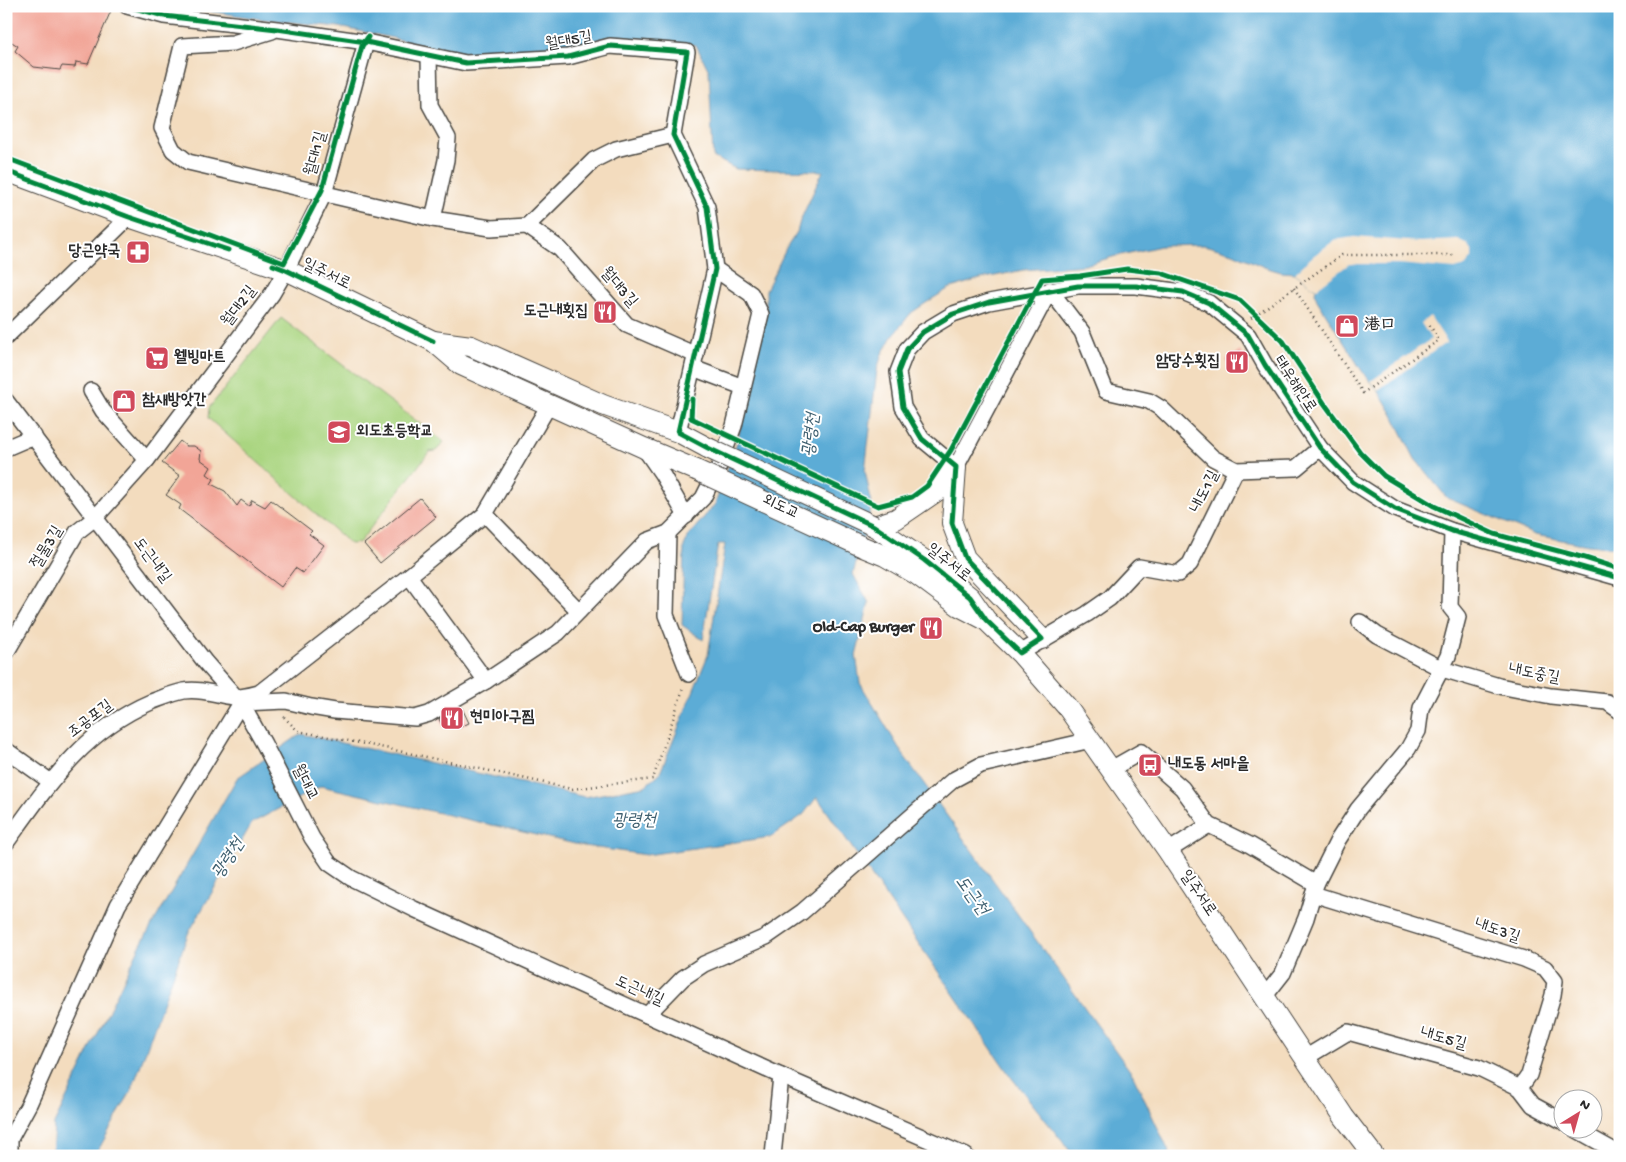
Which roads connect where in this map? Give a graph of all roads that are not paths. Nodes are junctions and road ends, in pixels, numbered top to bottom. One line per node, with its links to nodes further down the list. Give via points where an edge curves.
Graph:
1 (127, 6): 2 (street, 월대5길, via 164,16)
2 (277, 29): 3 (street, 월대5길); 7 (street, via 233,43 182,46 162,128 173,150 188,162)
3 (366, 42): 4 (street, 월대5길); 7 (street, 월대1길)
4 (429, 56): 5 (street, 월대5길, via 466,63 568,57 610,46 687,52); 9 (street, via 430,105 448,138)
5 (673, 135): 10 (street, via 616,149 594,160); 11 (street, via 707,207)
6 (6, 171): 8 (main road, 일주서로)
7 (324, 194): 9 (street); 12 (street, 월대1길)
8 (129, 217): 12 (main road, 일주서로); 14 (street)
9 (433, 219): 10 (street, via 491,228)
10 (527, 226): 16 (street, 월대3길, via 560,249 627,325)
11 (715, 269): 16 (street); 17 (street, via 751,294 761,314)
12 (286, 270): 15 (main road, 일주서로); 27 (street, 월대2길, via 272,294)
13 (1050, 290): 26 (street, 태우해안로, via 1078,286 1136,286 1183,292 1209,303 1248,335); 28 (street); 28 (street, 태우해안로, via 989,302 953,314 922,332 907,349 898,372 903,407 922,439); 30 (street, 내도1길, via 1082,332 1106,392 1149,401 1162,408 1213,458)
14 (6, 337)
15 (433, 341): 20 (main road, 일주서로, via 461,364); 21 (main road, 일주서로, via 471,346 603,405)
16 (695, 361): 17 (street, 월대3길); 21 (street)
17 (743, 387): 32 (street, via 734,426 720,464 703,498)
18 (91, 391): 27 (street, via 103,411)
19 (6, 401): 22 (street, 도근내길)
20 (549, 405): 24 (main road, 일주서로); 31 (street)
21 (678, 432): 25 (main road, 일주서로)
22 (34, 436): 23 (street); 33 (street, 도근내길)
23 (6, 448)
24 (644, 448): 29 (main road, 일주서로); 32 (street)
25 (708, 448): 34 (main road, 외도교, bridge)
26 (1320, 448): 30 (street, via 1296,468); 35 (street, 태우해안로, via 1353,482 1394,509)
27 (147, 460): 33 (street, 월대2길)
28 (956, 466): 34 (main road, via 937,491 896,519); 43 (main road, via 952,523 965,558)
29 (696, 470): 37 (main road, 외도교, bridge)
30 (1236, 470): 43 (street, 내도1길, via 1190,564 1178,574 1139,567 1110,598)
31 (485, 514): 38 (street); 40 (street)
32 (686, 516): 36 (street)
33 (95, 518): 45 (street, 절물3길, via 78,532); 49 (street, 도근내길)
34 (874, 526): 41 (main road, 일주서로, via 970,597)
35 (1452, 531): 39 (street, 태우해안로); 46 (street, via 1450,607 1458,617)
36 (668, 533): 40 (street, via 647,541); 47 (street, via 666,615)
37 (863, 547): 41 (main road, 일주서로, via 916,574 959,606)
38 (409, 576): 48 (street); 49 (street, via 259,693)
39 (1620, 578)
40 (579, 611): 48 (street, via 558,633)
41 (986, 620): 44 (main road, 일주서로)
42 (1360, 622): 46 (street, via 1377,635)
43 (1042, 639): 44 (street, 내도1길)
44 (1020, 652): 51 (main road, 일주서로)
45 (6, 653)
46 (1442, 669): 50 (street, 내도중길, via 1499,686 1607,702); 60 (street, via 1421,708 1418,731 1408,749 1358,808 1338,840)
47 (689, 674)
48 (486, 682): 49 (street, via 429,714 415,718 335,711 286,701)
49 (238, 700): 52 (street, 도근내길); 55 (street, 조공포길, via 201,690 184,691 135,709 104,729 72,757); 68 (street, via 118,905 30,1104)
50 (1620, 711)
51 (1091, 740): 54 (main road, 일주서로); 62 (street, via 981,765 954,780 802,912 766,937 704,964 683,978)
52 (264, 744): 57 (street, 월대교)
53 (6, 750): 55 (street)
54 (1111, 769): 56 (street, 내도3길, via 1141,752 1182,788); 59 (main road, 일주서로)
55 (51, 782): 58 (street, 조공포길)
56 (1209, 825): 59 (street); 60 (street, 내도3길, via 1250,845)
57 (312, 838): 62 (street, 도근내길, via 329,862 351,878)
58 (6, 843)
59 (1168, 851): 61 (main road, 일주서로)
60 (1315, 889): 61 (street, via 1283,973); 65 (street, 내도3길, via 1545,968 1555,981 1553,995 1529,1075)
61 (1265, 996): 63 (main road, 일주서로)
62 (648, 1015): 64 (street, 도근내길)
63 (1305, 1058): 65 (street, 내도5길, via 1348,1032 1479,1068); 73 (main road, 일주서로)
64 (781, 1076): 71 (street); 72 (street, 도근내길)
65 (1520, 1088): 66 (street, 내도5길, via 1533,1105)
66 (1554, 1117)
67 (1595, 1140): 69 (street)
68 (8, 1141): 70 (street)
69 (1620, 1154)
70 (10, 1156)
71 (773, 1156)
72 (966, 1156)
73 (1374, 1156)

